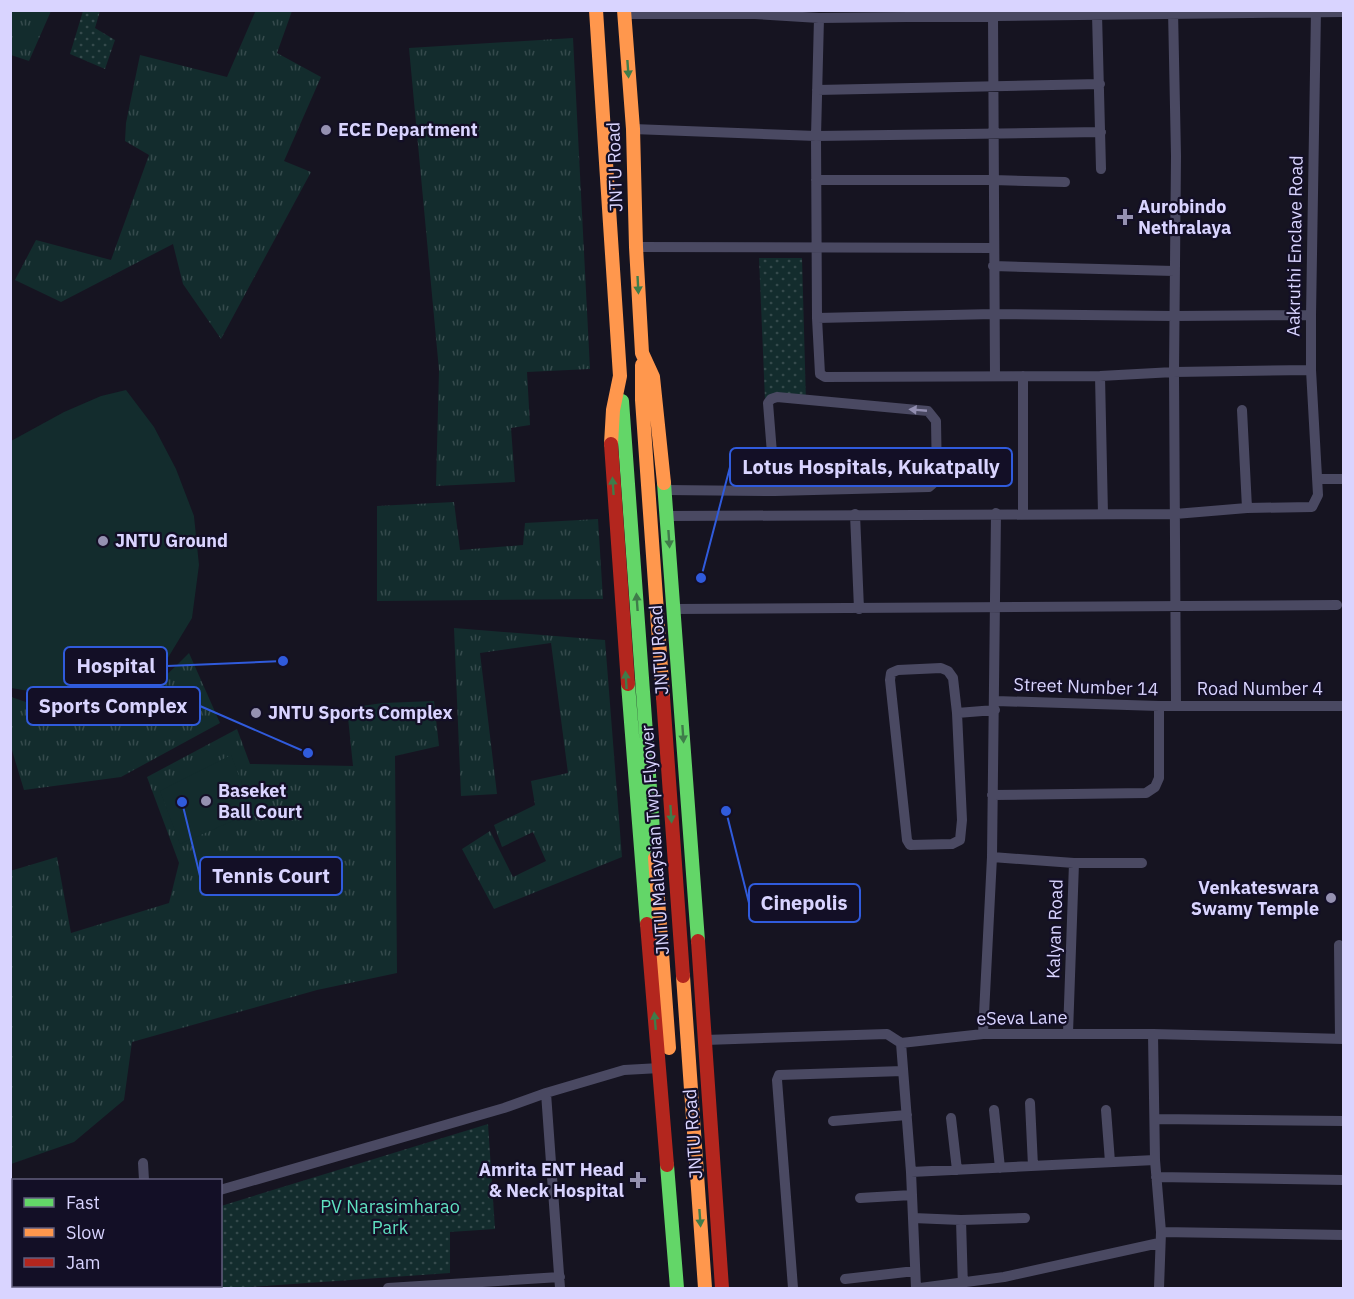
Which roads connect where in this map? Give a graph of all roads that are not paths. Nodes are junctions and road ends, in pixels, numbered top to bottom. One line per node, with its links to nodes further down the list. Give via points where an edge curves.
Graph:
1 (596, 10): 35 (main road, JNTU Road)
2 (1316, 11): 4 (street); 5 (street); 29 (street, Aakruthi Enclave Road)
3 (624, 12): 11 (street); 15 (main road, JNTU Road, one-way to 15)
4 (1173, 12): 9 (street); 27 (street)
5 (1344, 12)
6 (879, 13): 7 (street); 11 (street)
7 (950, 13): 10 (street)
8 (1027, 13): 9 (street); 10 (street)
9 (1097, 14): 12 (street)
10 (993, 15): 13 (street)
11 (819, 18): 14 (street)
12 (1100, 84): 13 (street); 16 (street)
13 (994, 86): 14 (street); 17 (street)
14 (817, 90): 18 (street)
15 (633, 129): 18 (street); 23 (main road, JNTU Road)
16 (1101, 132): 17 (street); 19 (street)
17 (994, 133): 18 (street); 21 (street)
18 (816, 136): 20 (street)
19 (1101, 169)
20 (816, 180): 21 (street); 24 (street)
21 (993, 180): 22 (street); 25 (street)
22 (1065, 182)
23 (636, 247): 24 (street); 32 (main road, JNTU Road, one-way to 32)
24 (816, 248): 25 (street); 31 (street)
25 (993, 248): 26 (street)
26 (993, 266): 27 (street); 28 (street)
27 (1174, 271): 30 (street)
28 (994, 314): 30 (street); 31 (street); 36 (street)
29 (1311, 315): 30 (street); 33 (street, Aakruthi Enclave Road)
30 (1174, 316): 34 (street)
31 (817, 318): 36 (street, via 818,367 825,377)
32 (642, 353): 42 (main road, JNTU Road, via 653,377); 109 (main road, JNTU Malaysian Twp Flyover, one-way to 109, via 642,400)
33 (1311, 370): 34 (street); 41 (street, Aakruthi Enclave Road)
34 (1174, 372): 38 (street); 49 (street)
35 (620, 376): 72 (main road, JNTU Road, one-way to 35, via 610,450); 108 (main road, JNTU Malaysian Twp Flyover, one-way to 35)
36 (995, 376): 37 (street)
37 (1023, 376): 38 (street); 47 (street)
38 (1100, 376): 48 (street)
39 (1242, 410): 44 (street)
40 (1344, 479): 41 (street)
41 (1317, 480): 44 (street, Aakruthi Enclave Road, via 1318,495 1312,507)
42 (665, 490): 43 (street); 50 (main road, JNTU Road)
43 (775, 491): 43 (street, one-way to 43, via 929,487 937,480 936,421 928,411 771,399 768,403)
44 (1247, 508): 49 (street)
45 (996, 513): 46 (street); 47 (street); 53 (street)
46 (855, 514): 50 (street); 55 (street)
47 (1023, 514): 48 (street)
48 (1103, 514): 49 (street)
49 (1175, 514): 52 (street)
50 (668, 516): 54 (main road, JNTU Road, one-way to 54)
51 (1337, 605): 52 (street)
52 (1175, 607): 53 (street); 58 (street)
53 (996, 608): 55 (street); 56 (street)
54 (674, 609): 55 (street); 70 (main road, JNTU Road, one-way to 70)
55 (859, 609)
56 (995, 705): 57 (street, Street Number 14); 60 (street, Street Number 14); 61 (street)
57 (1159, 706): 58 (street, Street Number 14); 61 (street, via 1159,778 1146,793)
58 (1176, 706): 59 (street, Road Number 4)
59 (1344, 706)
60 (957, 713): 60 (street, via 960,840 952,844 910,845 891,674 898,670 948,671 953,678)
61 (992, 795): 62 (street)
62 (992, 858): 63 (street); 67 (street)
63 (1074, 863): 64 (street); 66 (street, Kalyan Road)
64 (1142, 863)
65 (1340, 945): 69 (street)
66 (1068, 1033): 67 (street, eSeva Lane); 68 (street, eSeva Lane)
67 (983, 1034): 71 (street, eSeva Lane)
68 (1153, 1034): 69 (street, eSeva Lane); 80 (street)
69 (1342, 1039)
70 (705, 1040): 71 (street, eSeva Lane, via 887,1034); 110 (main road, JNTU Road)
71 (900, 1043): 73 (street)
72 (660, 1068): 74 (street, via 624,1070); 107 (main road, JNTU Road)
73 (903, 1071): 78 (street); 111 (street, via 779,1075)
74 (546, 1093): 93 (street); 102 (street)
75 (1030, 1103): 86 (street)
76 (994, 1110): 87 (street)
77 (1106, 1110): 84 (street)
78 (907, 1115): 81 (street); 89 (street)
79 (951, 1118): 88 (street)
80 (1155, 1119): 82 (street); 83 (street)
81 (833, 1121)
82 (1344, 1121)
83 (1155, 1160): 84 (street); 90 (street)
84 (1110, 1162): 86 (street)
85 (143, 1163): 91 (street)
86 (1033, 1166): 87 (street)
87 (1000, 1168): 88 (street)
88 (957, 1170): 89 (street)
89 (911, 1172): 94 (street)
90 (1156, 1177): 92 (street); 100 (street)
91 (144, 1179)
92 (1344, 1180)
93 (222, 1189)
94 (912, 1195): 95 (street); 96 (street)
95 (860, 1198)
96 (913, 1218): 98 (street); 101 (street)
97 (1026, 1218): 98 (street)
98 (962, 1220): 104 (street)
99 (1344, 1235): 100 (street)
100 (1160, 1237): 104 (street); 113 (street)
101 (915, 1271): 103 (street); 112 (street)
102 (560, 1277): 105 (street); 106 (street)
103 (845, 1279)
104 (963, 1286): 112 (street)
105 (388, 1288)
106 (560, 1288)
107 (677, 1288)
108 (686, 1288)
109 (705, 1288)
110 (722, 1288)
111 (793, 1288)
112 (918, 1288)
113 (1159, 1288): 114 (street)
114 (1170, 1288)

